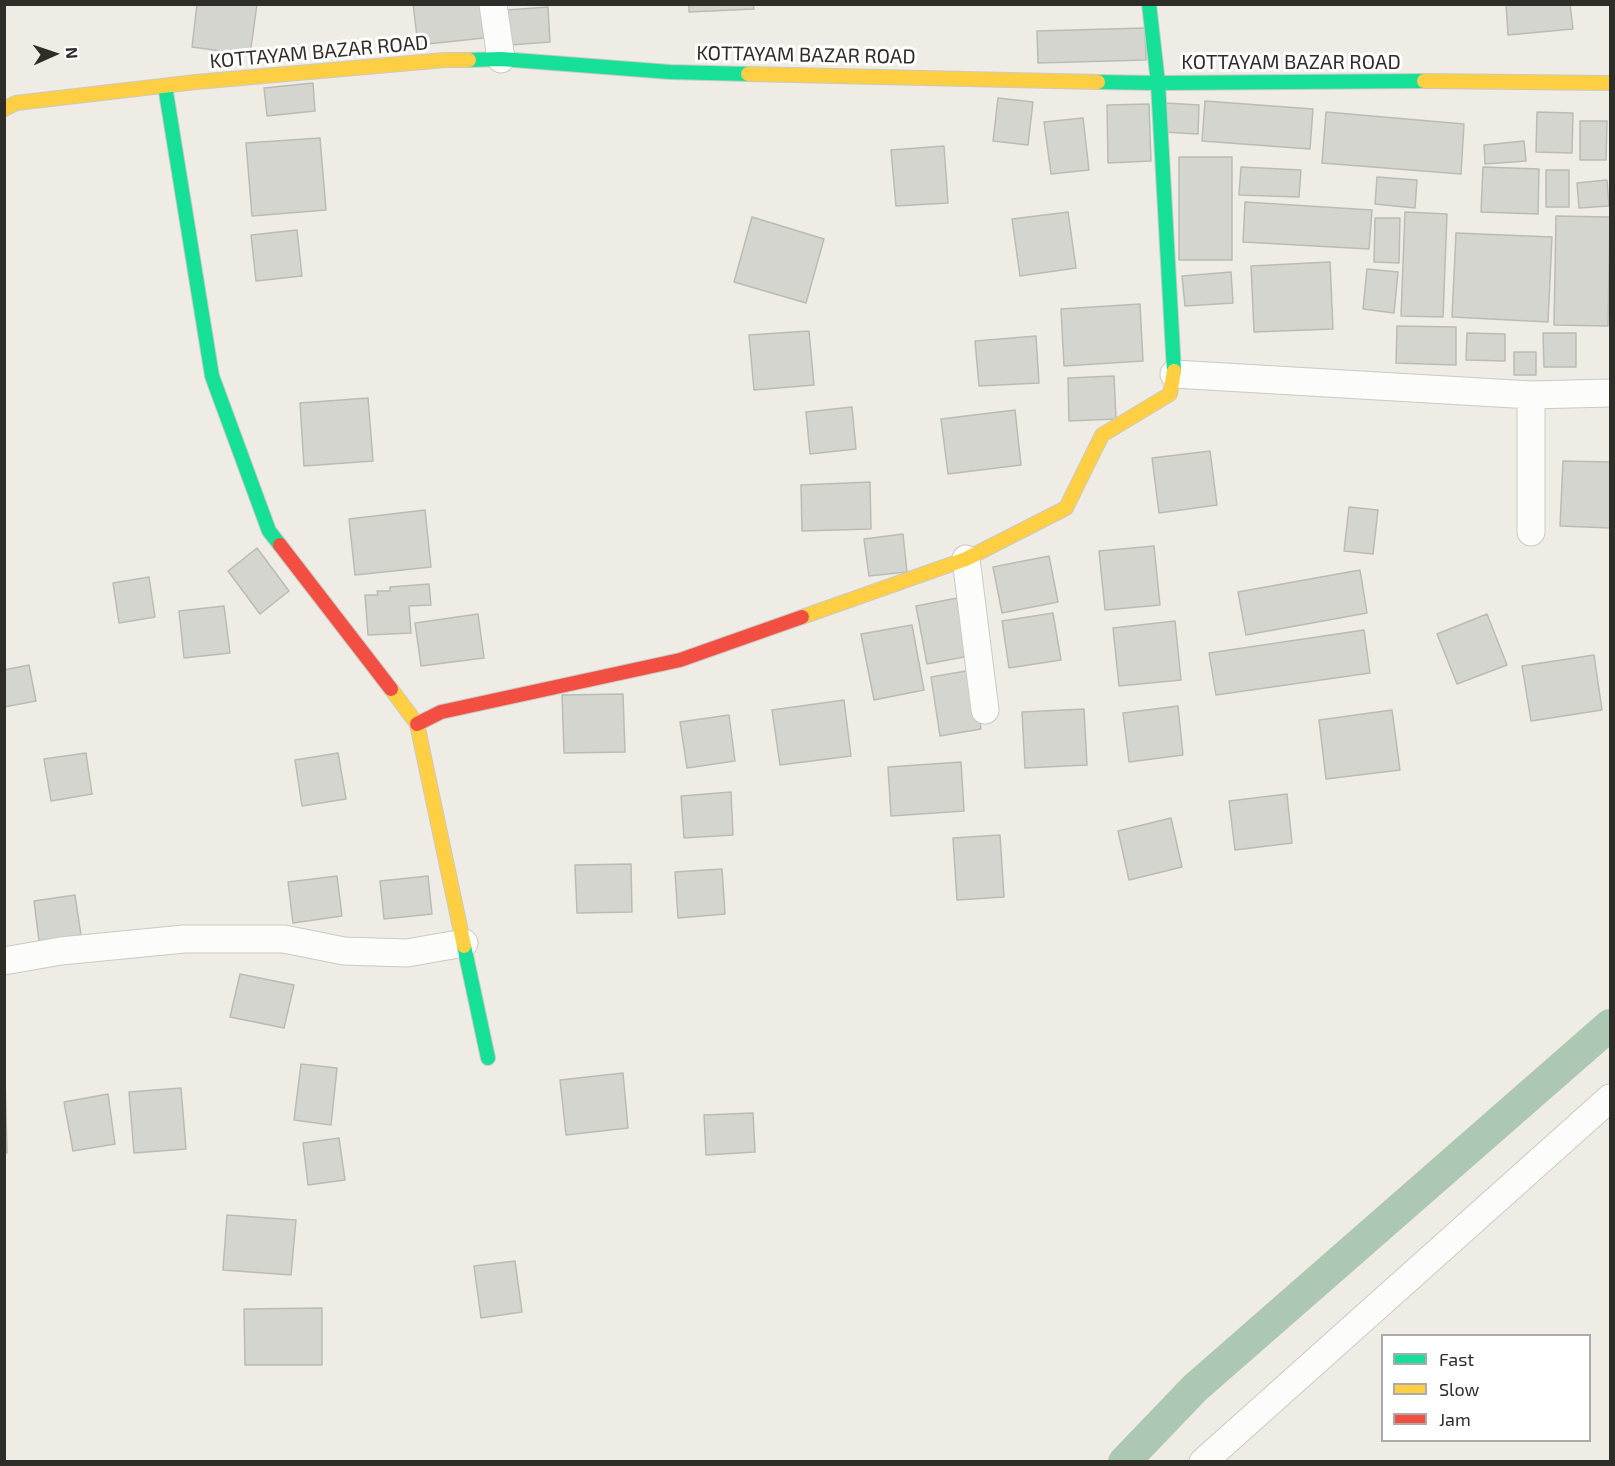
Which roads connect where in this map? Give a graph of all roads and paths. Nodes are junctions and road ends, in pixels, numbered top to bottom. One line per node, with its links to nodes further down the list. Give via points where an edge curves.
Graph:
1 (493, 4): 3 (street)
2 (1149, 4): 4 (street)
3 (501, 59): 4 (street, KOTTAYAM BAZAR ROAD, via 670,72); 6 (street, KOTTAYAM BAZAR ROAD, via 445,60)
4 (1158, 83): 5 (street, KOTTAYAM BAZAR ROAD); 8 (street)
5 (1611, 83)
6 (165, 86): 7 (street, KOTTAYAM BAZAR ROAD, via 16,103); 14 (street, via 212,376 269,531)
7 (4, 109)
8 (1174, 374): 10 (street); 12 (street, via 1170,394 1102,435 1066,508)
9 (1611, 393): 10 (street)
10 (1532, 395): 11 (street)
11 (1531, 532)
12 (966, 559): 13 (street); 14 (street, via 680,660 441,712)
13 (984, 710)
14 (417, 724): 15 (street)
15 (464, 943): 16 (street, via 408,953 344,951 284,939 184,939 61,951); 17 (street)
16 (4, 961)
17 (488, 1058)
18 (1611, 1098): 19 (street)
19 (1203, 1461)

